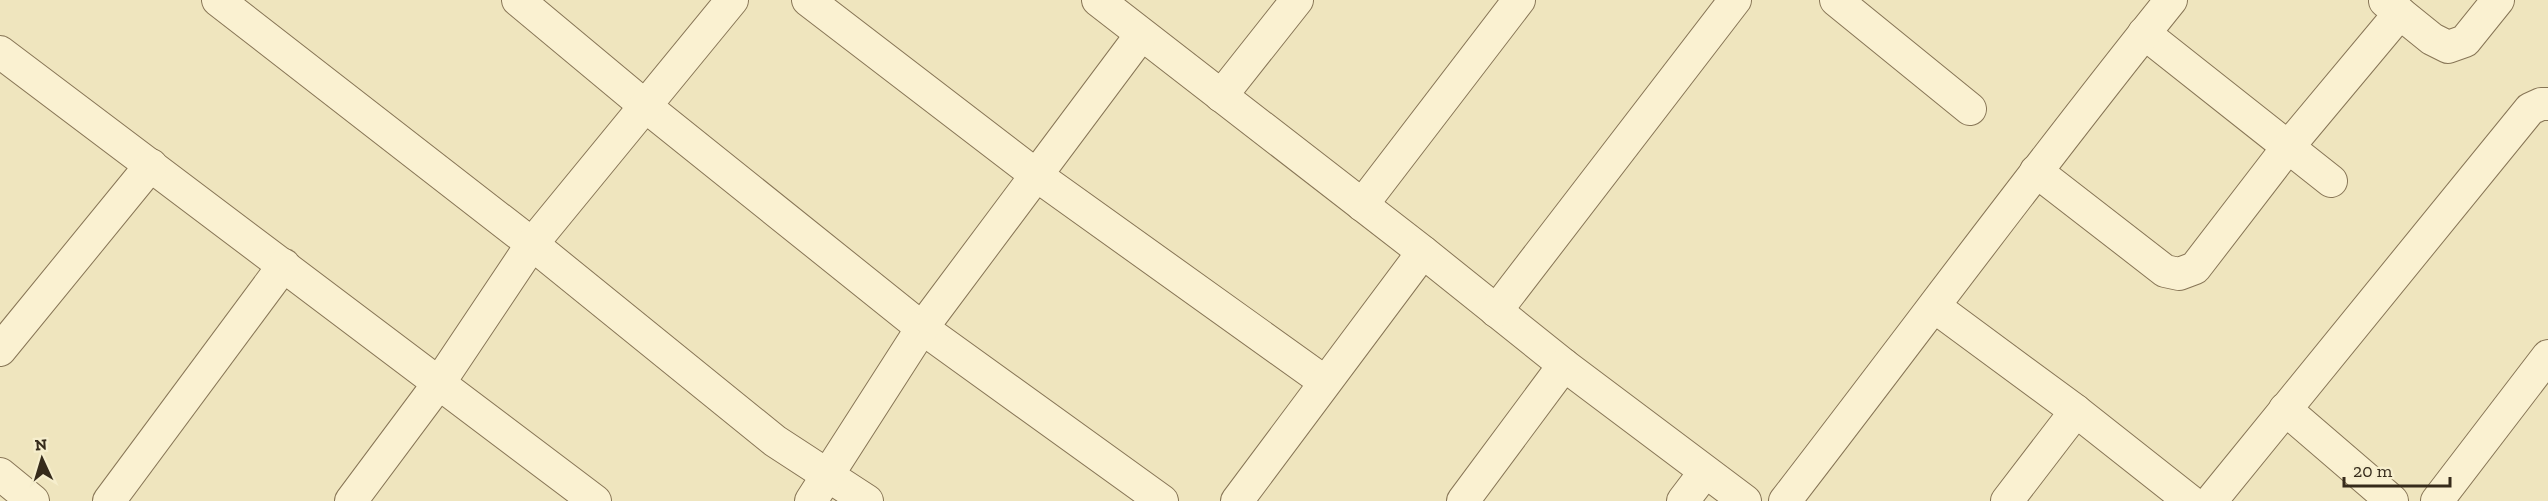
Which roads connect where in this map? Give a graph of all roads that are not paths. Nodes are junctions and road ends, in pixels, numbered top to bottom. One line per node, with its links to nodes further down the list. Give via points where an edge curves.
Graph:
1 (218, 0): 26 (street)
2 (518, 0): 18 (street)
3 (732, 0): 18 (street)
4 (808, 0): 23 (street)
5 (1098, 0): 14 (street)
6 (1297, 0): 16 (street)
7 (1519, 0): 25 (street)
8 (1735, 0): 30 (street)
9 (1836, 0): 19 (street)
10 (2171, 0): 13 (street)
11 (2498, 0): 12 (street, via 2465,41 2448,47)
12 (2392, 6): 20 (street)
13 (2144, 33): 20 (street); 22 (street)
14 (1141, 35): 16 (street); 23 (street)
15 (0, 52): 21 (street)
16 (1221, 96): 25 (street)
17 (2542, 100): 37 (street)
18 (644, 105): 26 (street); 31 (street)
19 (1970, 109)
20 (2288, 147): 22 (street, via 2195,268 2179,274 2165,271); 24 (street)
21 (151, 165): 28 (street); 32 (street)
22 (2036, 171): 29 (street)
23 (1036, 175): 31 (street); 35 (street)
24 (2331, 181)
25 (1362, 205): 27 (street)
26 (532, 244): 36 (street); 41 (street, via 775,441)
27 (1423, 252): 30 (street); 35 (street)
28 (284, 265): 36 (street); 43 (street)
29 (1935, 307): 38 (street); 53 (street)
30 (1496, 311): 34 (street)
31 (922, 328): 41 (street); 48 (street)
32 (0, 350)
33 (2548, 356): 58 (street)
34 (1564, 365): 39 (street); 50 (street)
35 (1325, 382): 49 (street)
36 (439, 383): 44 (street); 45 (street)
37 (2285, 409): 56 (street); 57 (street)
38 (2076, 411): 54 (street); 55 (street)
39 (1705, 472): 51 (street); 52 (street)
40 (0, 474): 42 (street)
41 (829, 474): 46 (street); 47 (street)
42 (33, 501)
43 (109, 501)
44 (351, 501)
45 (595, 501)
46 (811, 501)
47 (867, 501)
48 (1162, 501)
49 (1237, 501)
50 (1463, 501)
51 (1683, 501)
52 (1745, 501)
53 (1785, 501)
54 (2007, 501)
55 (2190, 501)
56 (2211, 501)
57 (2392, 501)
58 (2437, 501)

